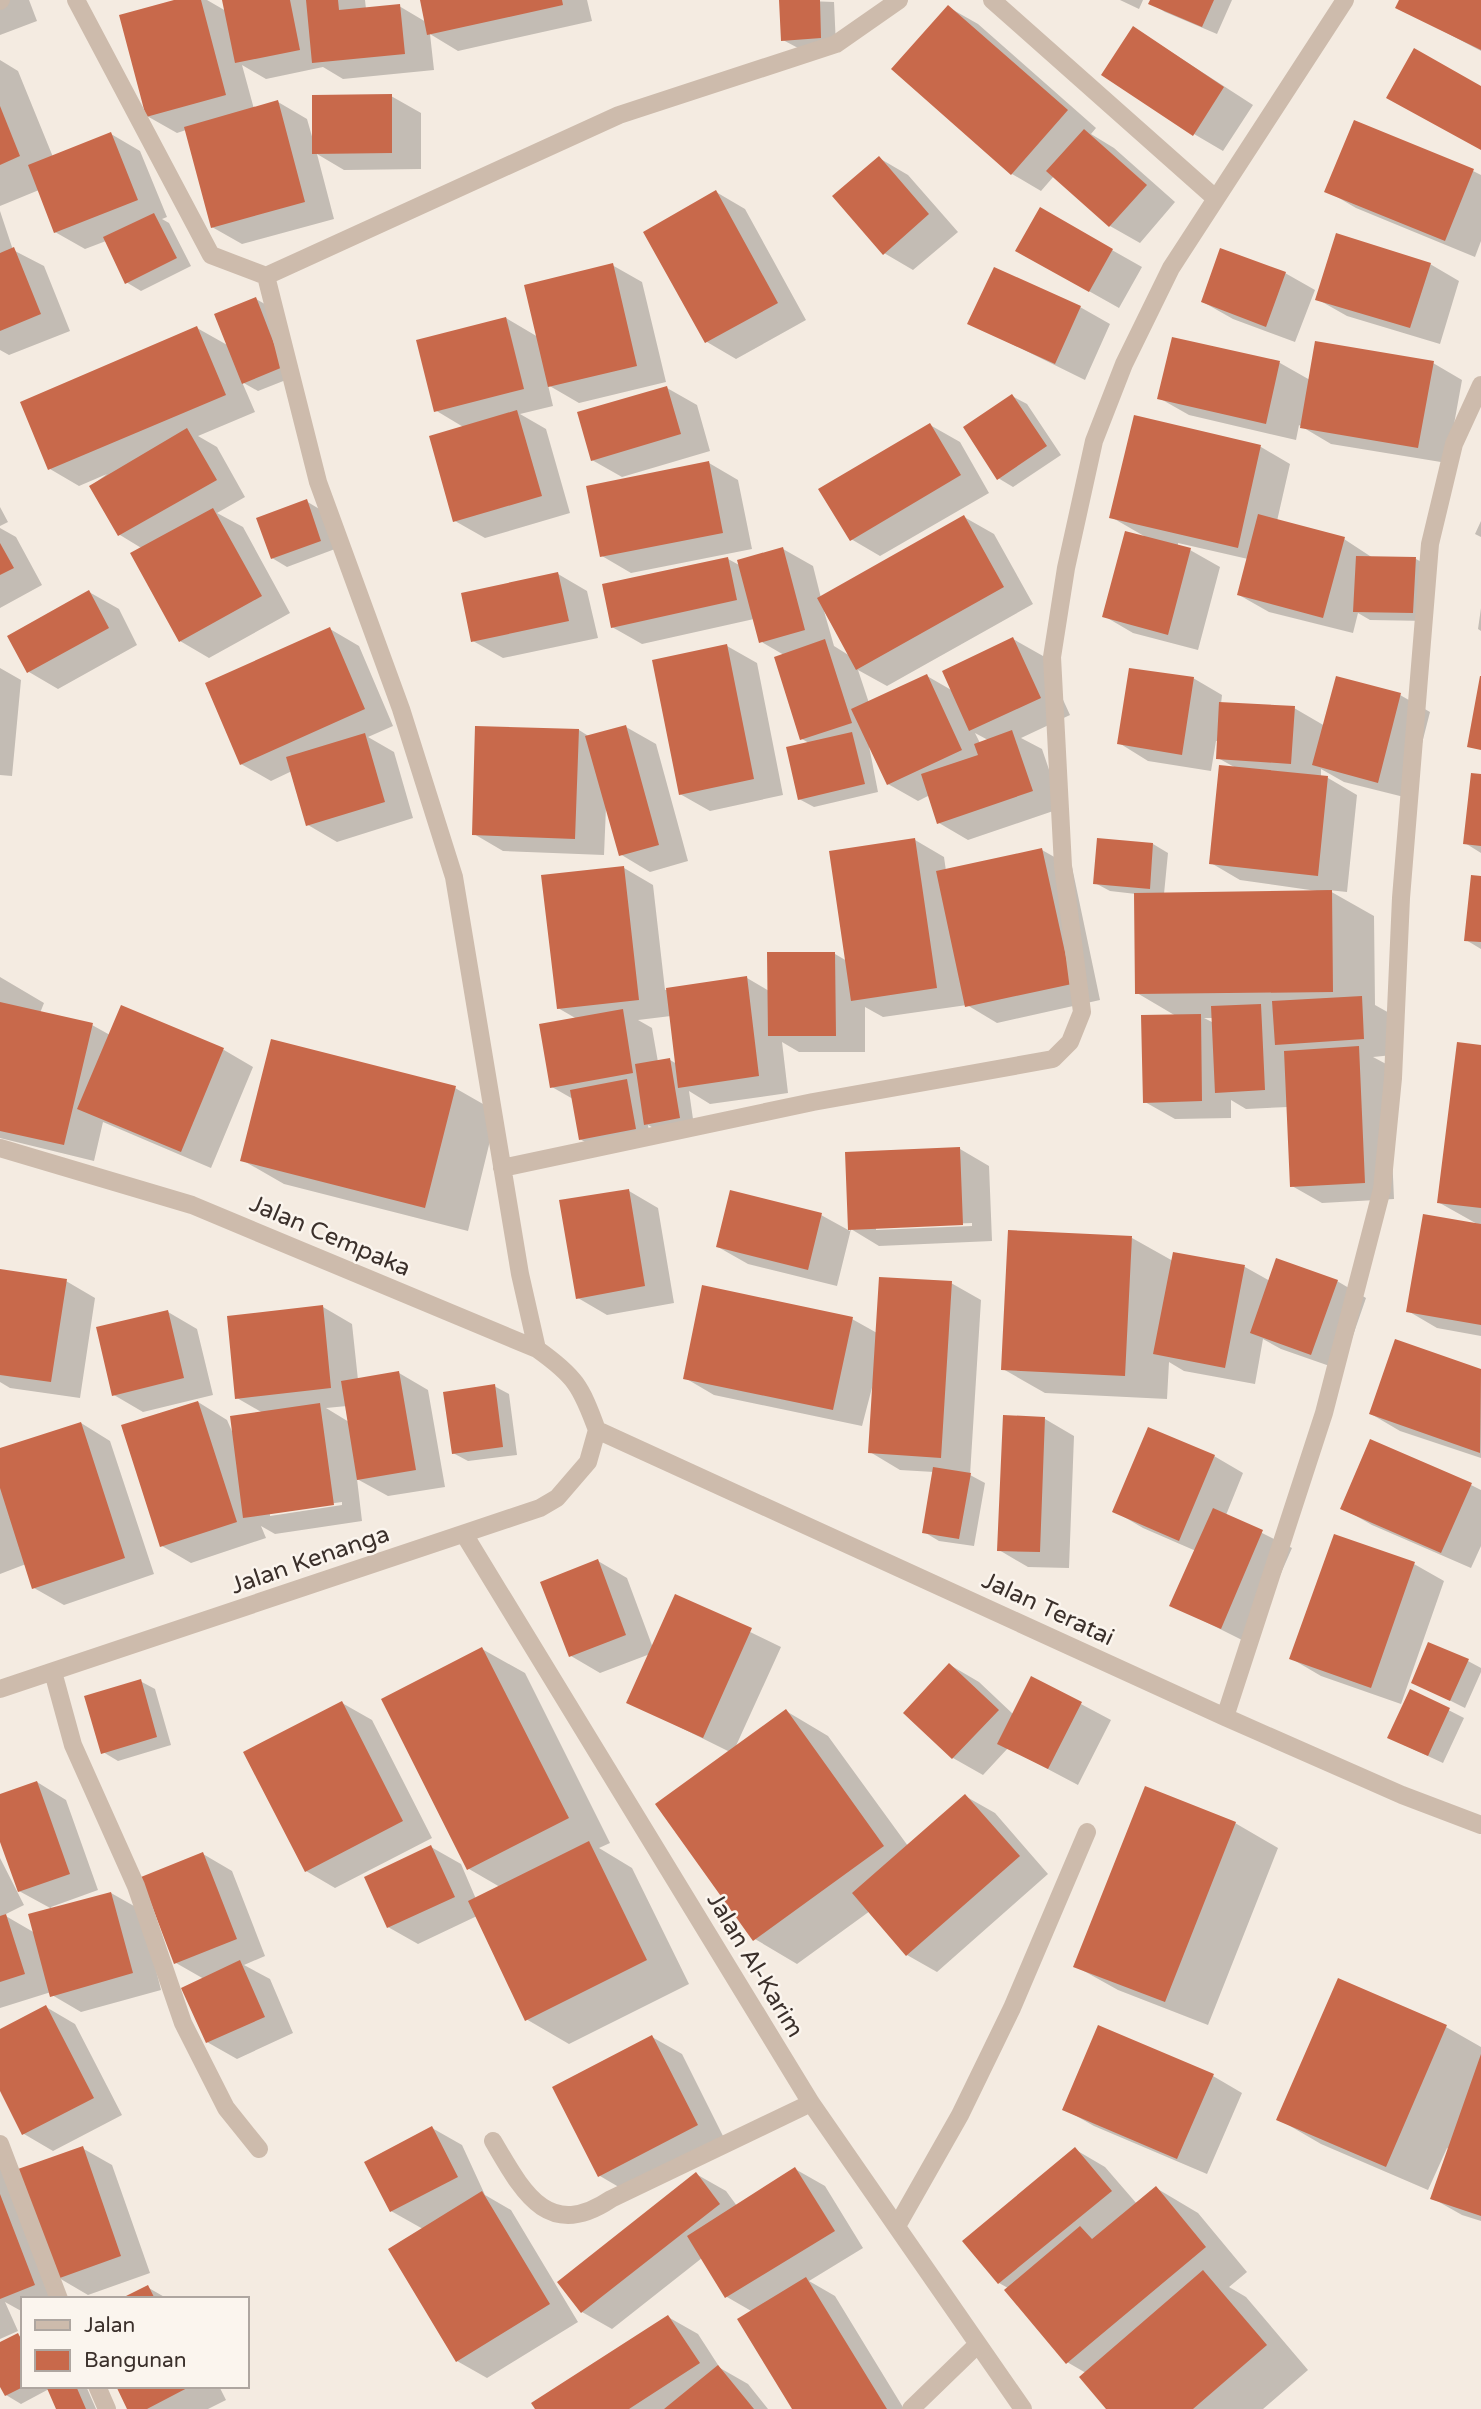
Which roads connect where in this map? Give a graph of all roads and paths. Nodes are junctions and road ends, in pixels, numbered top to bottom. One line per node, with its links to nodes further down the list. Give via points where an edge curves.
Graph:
1 (76, 0): 6 (street, via 211,255)
2 (899, 0): 6 (street, via 836,44 619,115)
3 (992, 0): 5 (street)
4 (1345, 0): 5 (street)
5 (1214, 197): 9 (street, via 1171,268 1119,377 1094,441 1066,568 1052,657 1063,866 1082,1012 1070,1042 1053,1059 813,1102)
6 (266, 276): 9 (street, via 318,482 401,709 454,877)
7 (1481, 385): 15 (street, via 1454,444 1430,544 1382,1189 1324,1413)
8 (0, 1148): 10 (street, Jalan Cempaka, via 192,1205)
9 (502, 1168): 10 (street)
10 (537, 1349): 11 (street, Jalan Cempaka, via 582,1388)
11 (597, 1430): 12 (street, Jalan Kenanga, via 588,1462 557,1498); 15 (street, Jalan Teratai)
12 (464, 1534): 13 (street, Jalan Kenanga); 18 (street, Jalan Al-Karim)
13 (53, 1672): 14 (street, Jalan Kenanga); 21 (street, via 74,1745 136,1886 183,2023 226,2108)
14 (0, 1689)
15 (1225, 1717): 16 (street, Jalan Teratai)
16 (1481, 1825)
17 (1087, 1832): 22 (street, via 1012,2008 960,2115)
18 (811, 2103): 19 (street, via 591,2212 572,2216 538,2205 523,2192); 22 (street, Jalan Al-Karim)
19 (493, 2141)
20 (0, 2144): 23 (street)
21 (259, 2149)
22 (897, 2226): 24 (street, Jalan Al-Karim)
23 (57, 2297)
24 (976, 2346): 27 (street); 28 (street, Jalan Al-Karim)
25 (98, 2388): 26 (street)
26 (107, 2409)
27 (911, 2409)
28 (1023, 2409)

